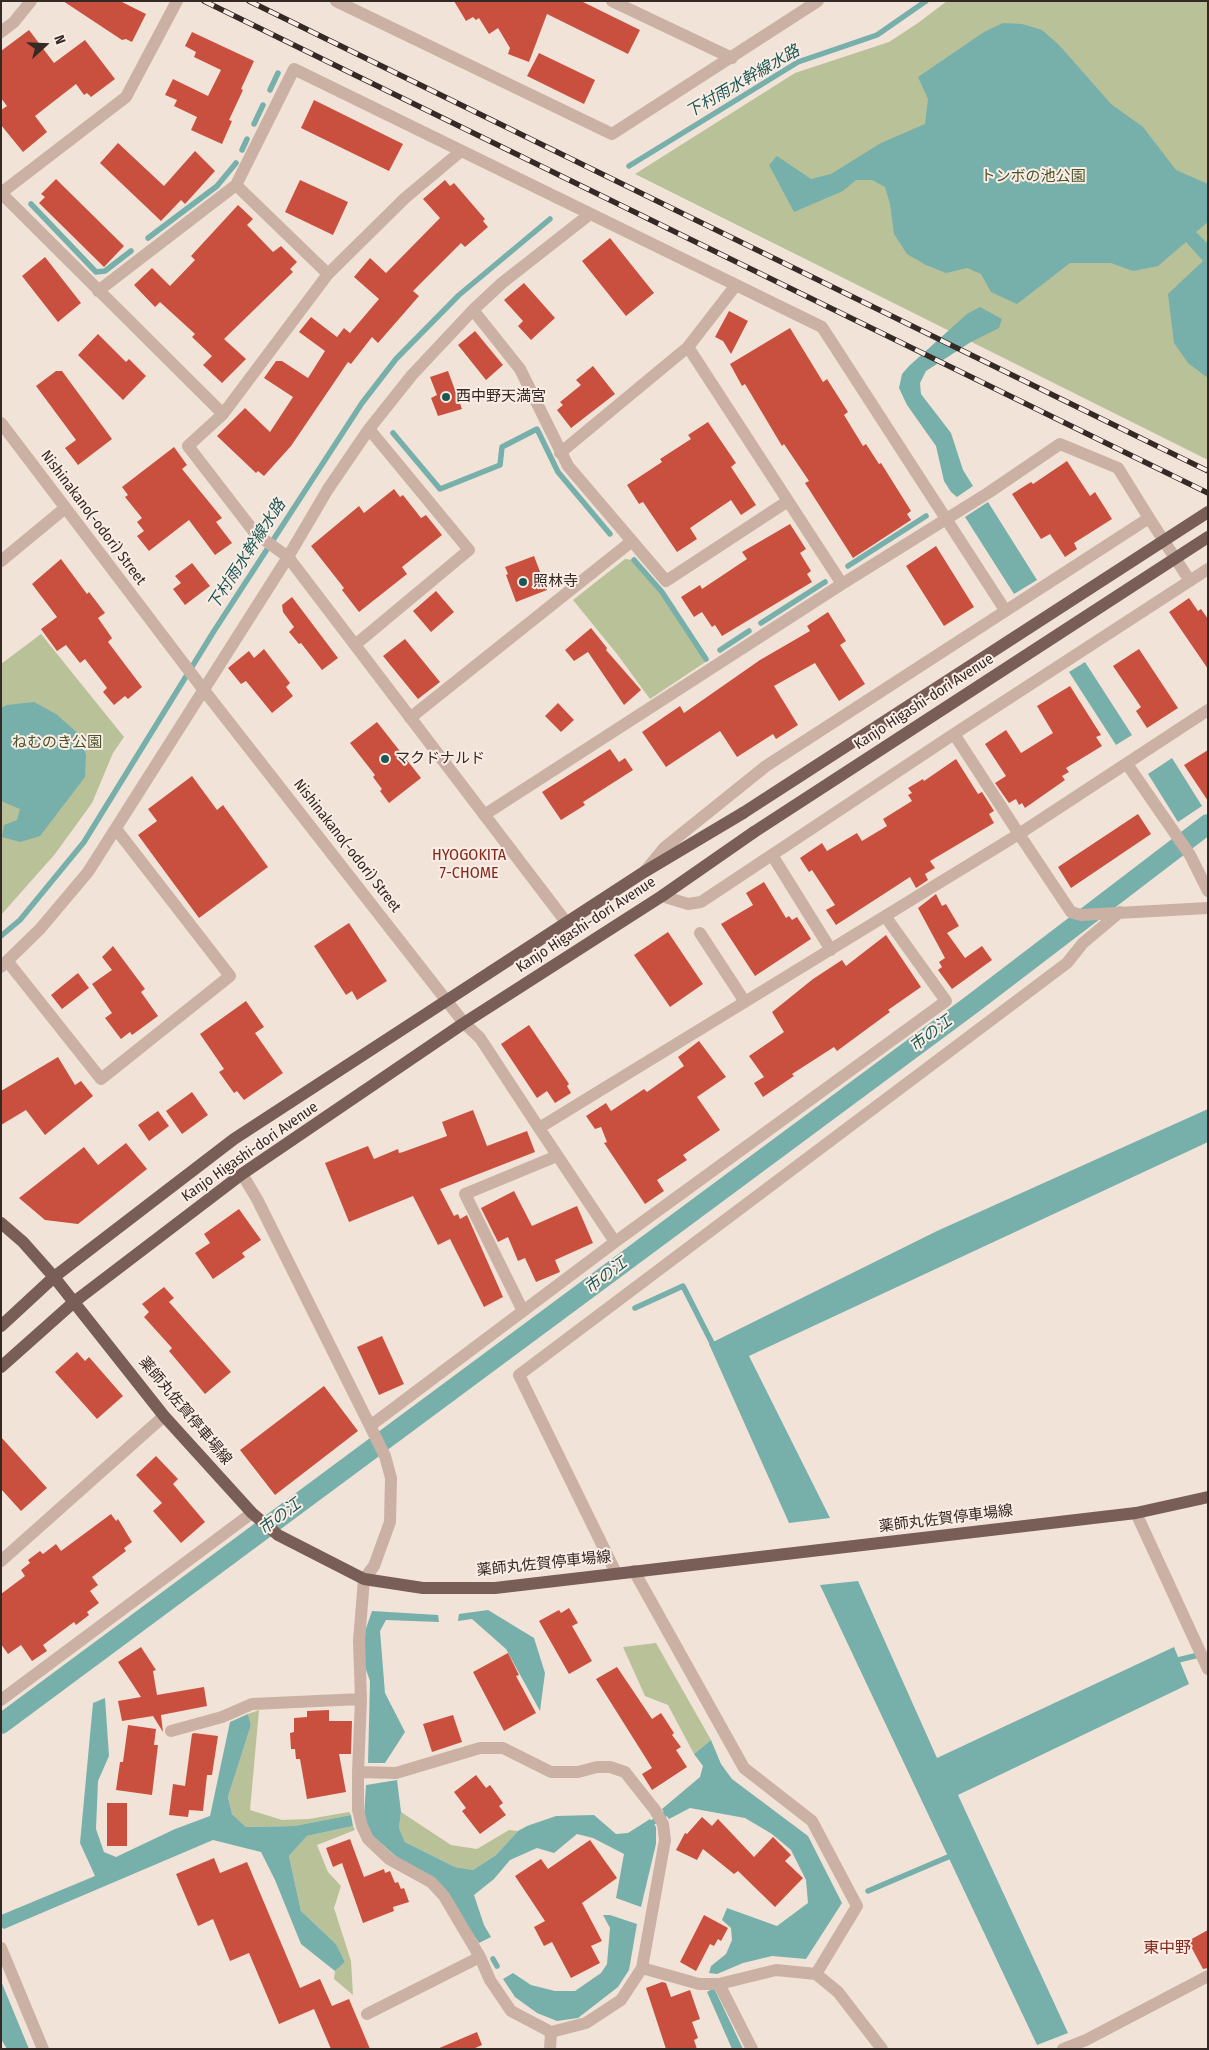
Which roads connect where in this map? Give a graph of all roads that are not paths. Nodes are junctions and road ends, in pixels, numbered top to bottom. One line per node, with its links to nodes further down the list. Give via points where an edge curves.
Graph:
1 (32, 1): 6 (street)
2 (177, 1): 10 (street, via 126,97)
3 (336, 1): 7 (street, via 612,134)
4 (612, 1): 7 (street)
5 (818, 1): 7 (street)
6 (1, 32)
7 (732, 58)
8 (460, 152): 9 (street, via 294,69); 11 (street); 12 (street, via 405,198)
9 (236, 185): 12 (street); 14 (street)
10 (1, 193): 14 (street)
11 (590, 214): 13 (street); 15 (street)
12 (328, 274): 17 (street)
13 (736, 285): 16 (street); 25 (street, via 822,326)
14 (98, 291): 17 (street)
15 (473, 310): 19 (street, via 412,375); 20 (street, via 520,369)
16 (688, 347): 20 (street); 21 (street)
17 (223, 414): 28 (street, via 188,446 255,533)
18 (1, 423): 22 (street, Nishinakano(-odori) Street)
19 (369, 429): 28 (street, via 328,489); 34 (street, via 469,550)
20 (560, 453): 27 (street)
21 (788, 501): 27 (street, via 666,581); 32 (street)
22 (64, 509): 29 (street); 35 (street, Nishinakano(-odori) Street)
23 (1208, 512): 44 (main road, Kanjo Higashi-dori Avenue, bridge, via 743,813)
24 (1149, 518): 25 (street, via 1118,468 1060,444); 31 (street); 33 (street)
25 (946, 519): 32 (street); 33 (street)
26 (1208, 537): 46 (main road, Kanjo Higashi-dori Avenue, bridge, via 754,832)
27 (632, 541): 37 (street)
28 (288, 558): 34 (street); 35 (street)
29 (1, 561)
30 (1208, 569): 31 (street)
31 (1190, 581): 38 (street)
32 (842, 584): 40 (street)
33 (1005, 610): 44 (street, via 766,766 664,848)
34 (355, 645): 37 (street)
35 (204, 689): 41 (street); 54 (street, Nishinakano(-odori) Street)
36 (1208, 710): 39 (street)
37 (410, 718): 40 (street)
38 (954, 734): 42 (street); 43 (street)
39 (1127, 764): 42 (street); 45 (street, via 1190,855)
40 (484, 815): 50 (street)
41 (116, 829): 53 (street, via 88,872 40,929); 53 (street, via 230,976 101,1079)
42 (1019, 834): 48 (street, via 1071,912 1081,915); 49 (street)
43 (772, 855): 46 (street, via 701,902 688,904); 52 (street)
44 (644, 872): 50 (main road, Kanjo Higashi-dori Avenue)
45 (1208, 892)
46 (662, 896): 56 (main road, Kanjo Higashi-dori Avenue)
47 (1208, 908): 48 (street)
48 (1120, 912): 74 (street, via 1083,943 1067,963 519,1375)
49 (885, 916): 52 (street); 61 (street, via 946,1001)
50 (566, 922): 54 (main road, Kanjo Higashi-dori Avenue)
51 (700, 933): 55 (street)
52 (831, 950): 55 (street)
53 (4, 965)
54 (446, 1000): 56 (street, Nishinakano(-odori) Street); 62 (main road, Kanjo Higashi-dori Avenue, via 234,1139)
55 (745, 1002): 57 (street)
56 (464, 1023): 57 (street, Nishinakano(-odori) Street, via 480,1038); 59 (main road, Kanjo Higashi-dori Avenue)
57 (539, 1128): 58 (street, Nishinakano(-odori) Street)
58 (557, 1156): 61 (street, Nishinakano(-odori) Street); 64 (street, via 465,1194)
59 (242, 1174): 63 (main road, Kanjo Higashi-dori Avenue); 68 (street)
60 (1, 1223): 62 (main road, 薬師丸佐賀停車場線)
61 (615, 1242): 64 (street)
62 (54, 1277): 63 (main road, 薬師丸佐賀停車場線); 65 (main road, Kanjo Higashi-dori Avenue)
63 (74, 1302): 66 (main road, Kanjo Higashi-dori Avenue); 67 (main road, 薬師丸佐賀停車場線)
64 (523, 1311): 68 (street)
65 (1, 1326)
66 (1, 1366)
67 (164, 1416): 71 (main road, 薬師丸佐賀停車場線); 72 (street)
68 (371, 1428): 75 (street, via 385,1456 391,1478 390,1522 374,1566)
69 (1208, 1497): 70 (main road, 薬師丸佐賀停車場線)
70 (1136, 1513): 73 (main road, 薬師丸佐賀停車場線); 76 (street)
71 (254, 1515): 75 (main road, 薬師丸佐賀停車場線, via 278,1535); 78 (street)
72 (1, 1561)
73 (634, 1571): 74 (main road, 薬師丸佐賀停車場線); 84 (street, via 744,1768 812,1821 857,1906)
74 (616, 1573): 75 (main road, 薬師丸佐賀停車場線, via 495,1588 423,1588)
75 (364, 1579): 77 (street, via 359,1641)
76 (1208, 1669)
77 (360, 1699): 79 (street, via 252,1704 222,1717); 80 (street)
78 (1, 1700)
79 (171, 1731)
80 (358, 1772): 82 (street, via 358,1810 368,1838 389,1859 431,1882 444,1896); 83 (street, via 396,1773 480,1748 503,1748 551,1772 578,1772 597,1767 625,1772 655,1810 663,1824 665,1840)
81 (1, 1948): 89 (street)
82 (480, 1957): 87 (street); 88 (street, via 490,1980 512,2011)
83 (642, 1968): 86 (street, via 699,1984); 88 (street, via 621,2000 586,2023)
84 (816, 1974): 86 (street, via 776,1970); 92 (street, via 838,1992)
85 (1208, 1976): 93 (street)
86 (719, 1984): 91 (street)
87 (367, 2014)
88 (552, 2032): 90 (street)
89 (43, 2049)
90 (550, 2049)
91 (752, 2049)
92 (882, 2049)
93 (1063, 2049)

